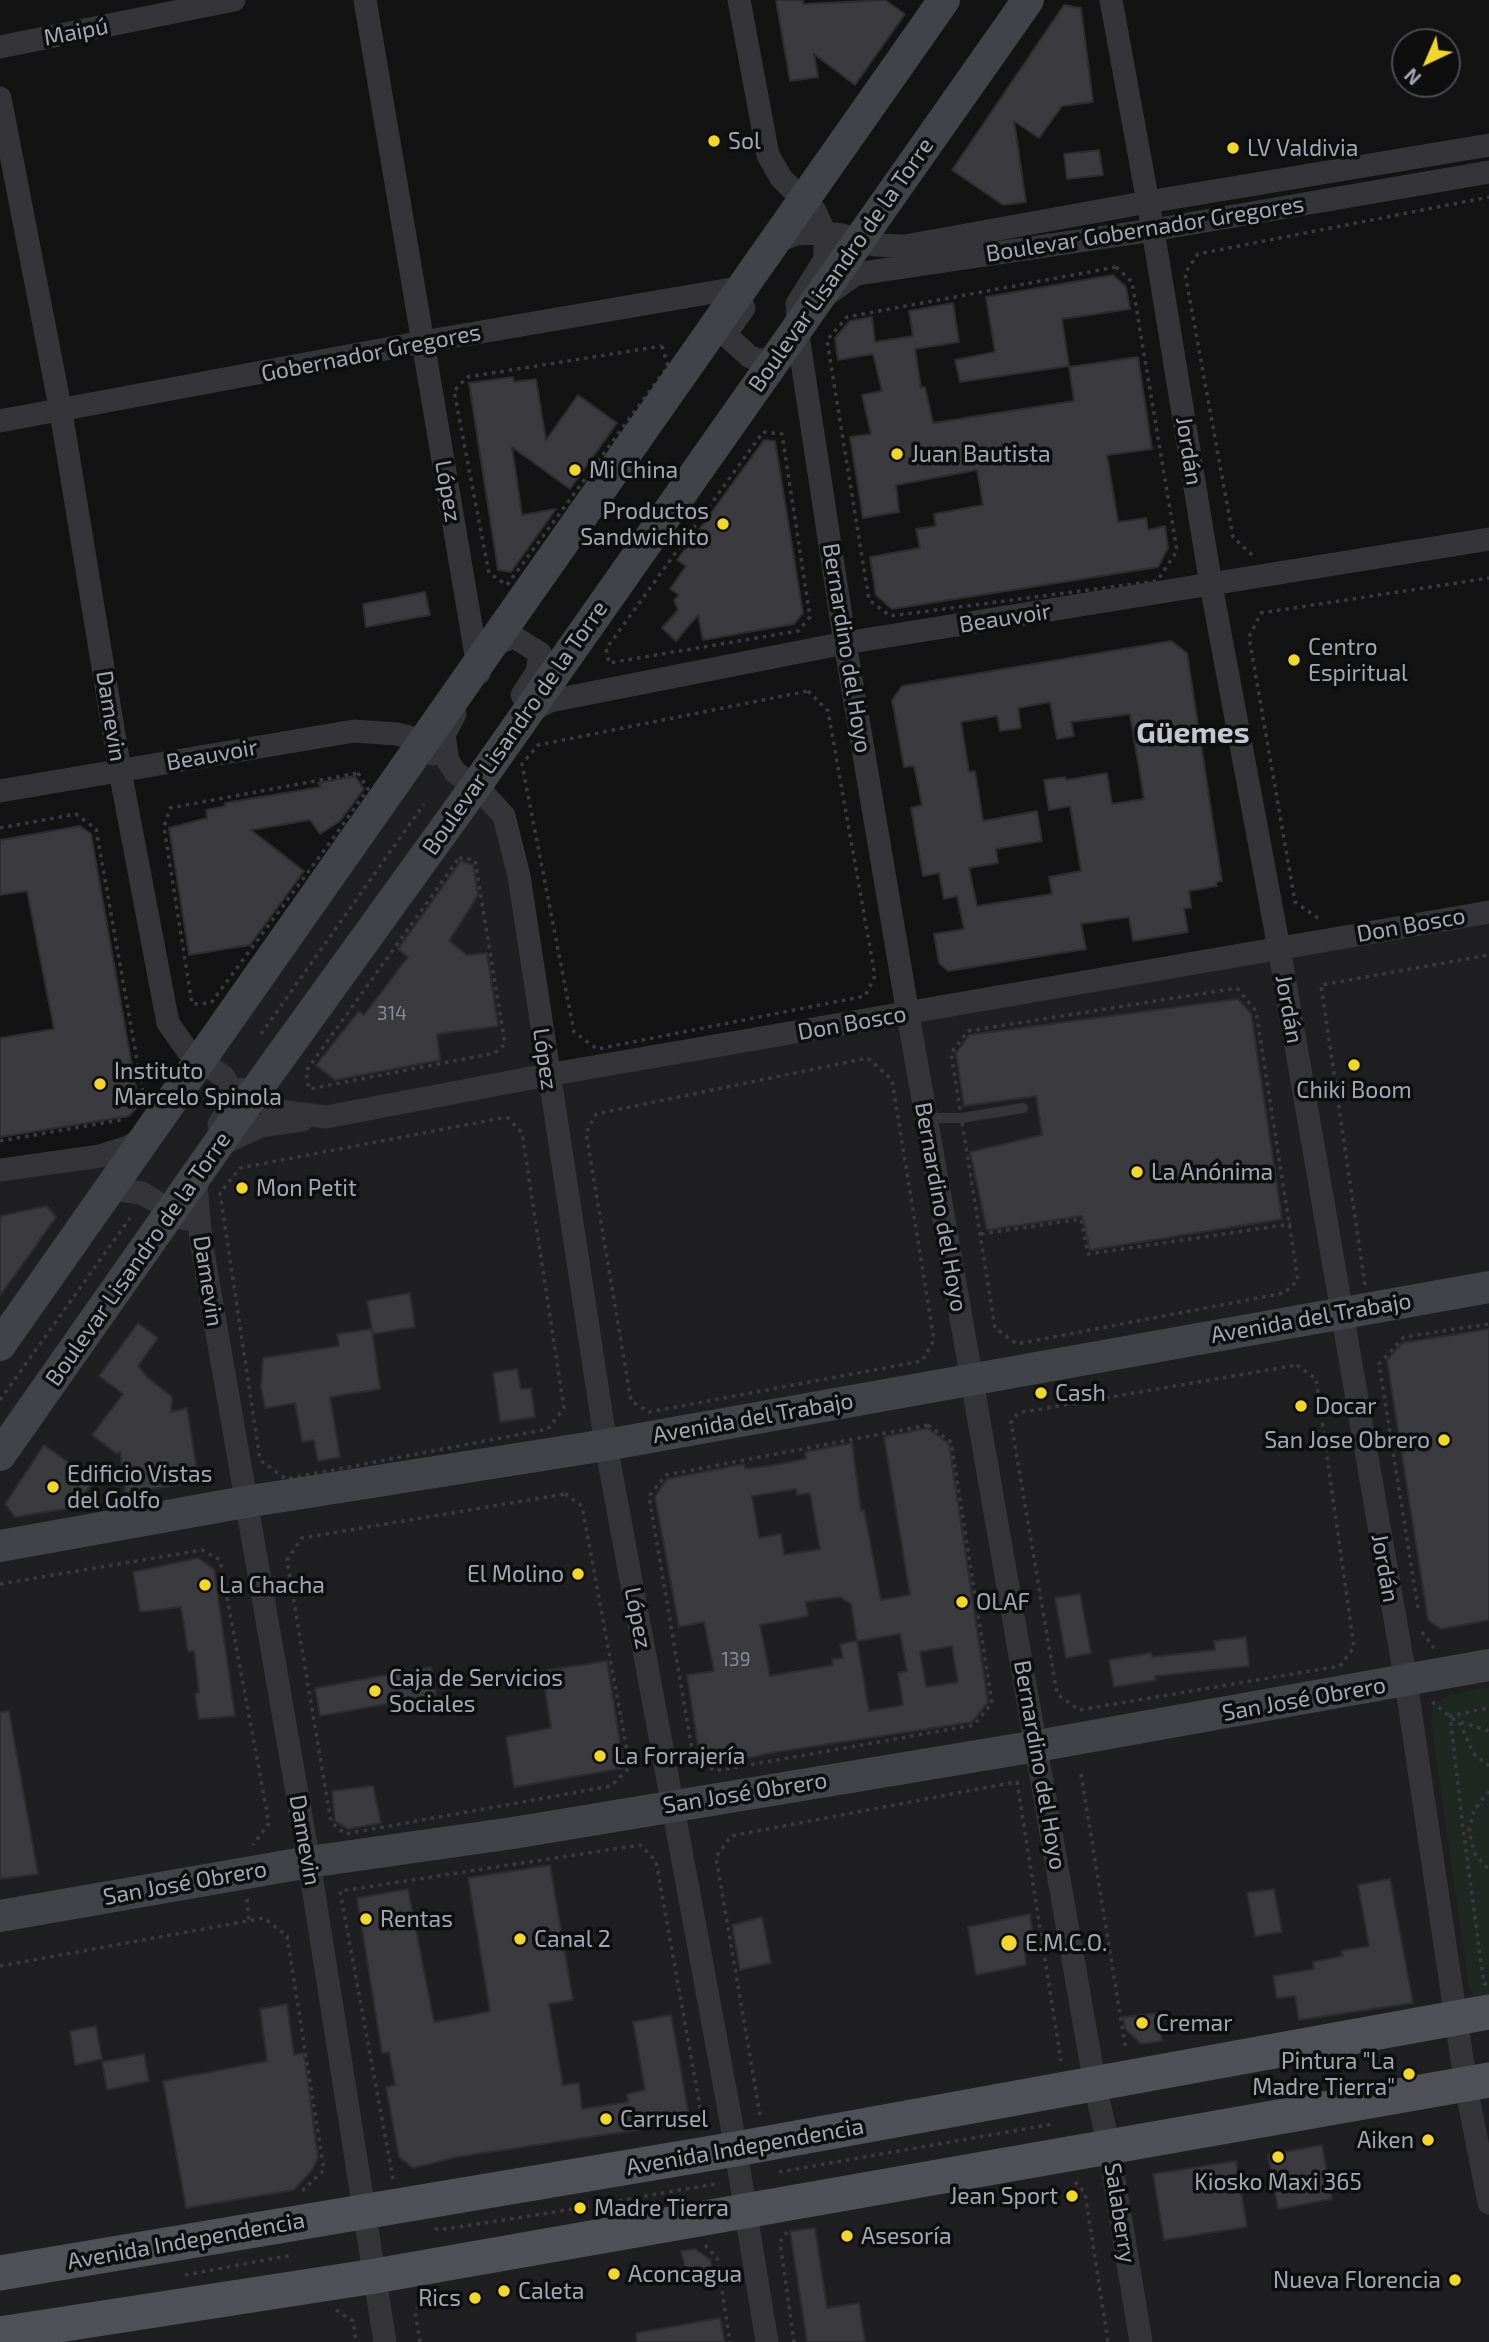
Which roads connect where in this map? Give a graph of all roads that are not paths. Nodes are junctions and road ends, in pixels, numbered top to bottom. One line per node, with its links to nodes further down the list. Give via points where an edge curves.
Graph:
1 (234, 0): 7 (street, Maipú)
2 (365, 0): 19 (street, López)
3 (739, 0): 11 (street, via 768,155 781,178)
4 (944, 0): 11 (street)
5 (1028, 0): 15 (street, Boulevar Lisandro de la Torre)
6 (1111, 0): 12 (street, Jordán)
7 (0, 47)
8 (0, 98): 21 (street, Damevin)
9 (1489, 145): 12 (street, Boulevar Gobernador Gregores)
10 (1489, 172): 13 (street, Boulevar Gobernador Gregores)
11 (802, 198): 14 (street, via 815,211); 16 (street)
12 (1148, 202): 13 (street, Jordán); 15 (street, Boulevar Gobernador Gregores, via 905,246)
13 (1153, 230): 18 (street, Boulevar Gobernador Gregores, via 856,274); 24 (street, Jordán)
14 (825, 233): 15 (street, Boulevar Gobernador Gregores); 16 (street, Boulevar Gobernador Gregores, via 796,234); 18 (street, Bernardino del Hoyo, via 825,259 797,304)
15 (858, 240): 18 (street, Boulevar Lisandro de la Torre)
16 (772, 244): 17 (street); 20 (street, via 766,276 729,329 729,338 750,357 764,361)
17 (743, 287): 19 (street, Gobernador Gregores); 26 (street)
18 (804, 317): 20 (street, Boulevar Lisandro de la Torre); 25 (street, Bernardino del Hoyo)
19 (423, 342): 21 (street, Gobernador Gregores); 26 (street, López)
20 (776, 356): 27 (street, Boulevar Lisandro de la Torre)
21 (61, 412): 22 (street, Gobernador Gregores); 29 (street, Damevin)
22 (0, 421)
23 (1489, 538): 24 (street, Beauvoir)
24 (1211, 585): 25 (street, Beauvoir); 33 (street, Jordán)
25 (845, 643): 27 (street, Beauvoir, via 550,701); 34 (street, Bernardino del Hoyo)
26 (486, 655): 28 (street); 30 (street, López, via 480,677 444,735 444,747); 30 (street, via 514,637 540,653 541,661 499,726)
27 (525, 714): 30 (street, Boulevar Lisandro de la Torre)
28 (421, 746): 29 (street, Beauvoir, via 397,734 354,731); 30 (street, Beauvoir); 35 (street)
29 (120, 771): 31 (street, Beauvoir); 35 (street, Damevin, via 168,1023 180,1042)
30 (479, 771): 36 (street, López, via 511,835); 37 (street, Boulevar Lisandro de la Torre)
31 (0, 791)
32 (1489, 912): 33 (street, Don Bosco)
33 (1279, 948): 34 (street, Don Bosco); 49 (street, Jordán)
34 (908, 1014): 36 (street, Don Bosco); 39 (street, Bernardino del Hoyo)
35 (214, 1070): 37 (street, Don Bosco); 41 (street); 44 (street, Damevin, via 232,1104 200,1149)
36 (547, 1075): 40 (street, Don Bosco); 52 (street, López)
37 (252, 1096): 40 (street, Don Bosco, via 281,1111); 42 (street, Boulevar Lisandro de la Torre)
38 (1023, 1108): 39 (lane, via 961,1118 937,1118)
39 (925, 1112): 51 (street, Bernardino del Hoyo)
40 (326, 1117): 42 (street, via 260,1126)
41 (143, 1118): 43 (street, via 128,1147 100,1156); 45 (street)
42 (216, 1149): 44 (street, Boulevar Lisandro de la Torre)
43 (0, 1170)
44 (195, 1178): 46 (street, Boulevar Lisandro de la Torre); 47 (street, Damevin)
45 (104, 1198): 46 (street, via 129,1189); 50 (street)
46 (173, 1210): 47 (street); 53 (street, Boulevar Lisandro de la Torre)
47 (201, 1241): 54 (street, Damevin)
48 (1489, 1287): 49 (street, Avenida del Trabajo)
49 (1342, 1313): 51 (street, Avenida del Trabajo); 57 (street, Jordán)
50 (0, 1345)
51 (971, 1379): 52 (street, Avenida del Trabajo); 58 (street, Bernardino del Hoyo)
52 (606, 1445): 54 (street, Avenida del Trabajo); 59 (street, López)
53 (0, 1455)
54 (245, 1502): 55 (street, Avenida del Trabajo); 60 (street, Damevin)
55 (5, 1544)
56 (1489, 1665): 57 (street, San José Obrero)
57 (1406, 1682): 58 (street, San José Obrero); 62 (street, Jordán)
58 (1037, 1746): 59 (street, San José Obrero); 64 (street, Bernardino del Hoyo)
59 (673, 1805): 60 (street, San José Obrero); 66 (street, López)
60 (309, 1861): 61 (street, San José Obrero); 68 (street, Damevin)
61 (0, 1916)
62 (1477, 2006): 63 (street, Jordán); 64 (main road, Avenida Independencia)
63 (1478, 2083): 65 (main road, Avenida Independencia); 67 (street, Jordán)
64 (1095, 2085): 65 (street, Salaberry); 66 (main road, Avenida Independencia)
65 (1109, 2148): 66 (main road, Avenida Independencia); 74 (street, Salaberry)
66 (740, 2180): 68 (main road, Avenida Independencia); 70 (main road, Avenida Independencia); 73 (street, López)
67 (1489, 2203)
68 (362, 2211): 69 (main road, Avenida Independencia); 70 (street, Damevin)
69 (0, 2273)
70 (374, 2276): 71 (main road, Avenida Independencia); 72 (street, Damevin)
71 (0, 2334)
72 (386, 2342)
73 (767, 2342)
74 (1141, 2342)

